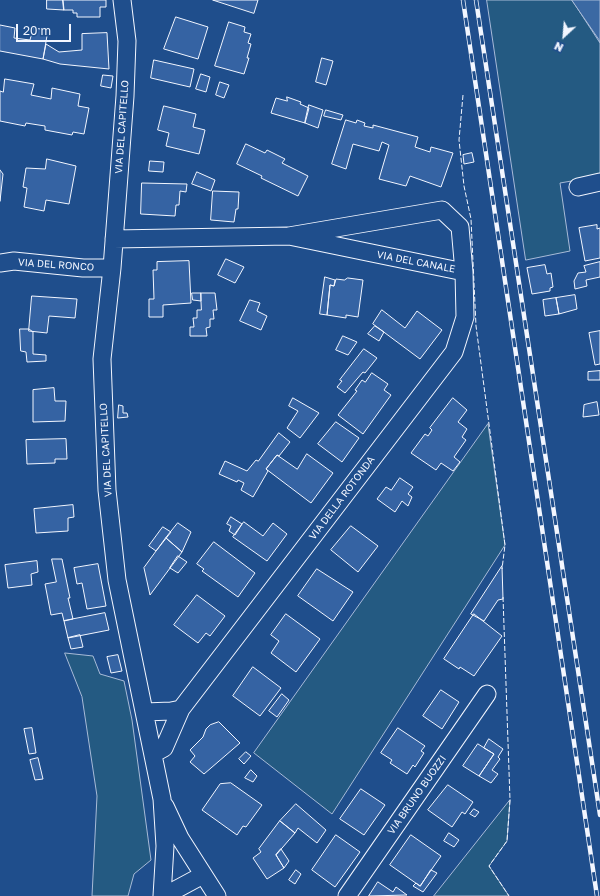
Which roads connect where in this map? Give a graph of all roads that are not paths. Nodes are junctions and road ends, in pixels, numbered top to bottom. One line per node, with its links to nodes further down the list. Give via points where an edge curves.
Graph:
1 (122, 0): 5 (street, VIA DEL CAPITELLO, via 126,41)
2 (600, 182): 3 (street)
3 (578, 187)
4 (289, 236): 5 (street, VIA DEL CANALE); 8 (street, VIA DEL CANALE); 8 (street, VIA DEL CANALE, via 442,210 460,227)
5 (114, 239): 7 (street, VIA DEL CAPITELLO)
6 (0, 263): 7 (street, VIA DEL RONCO, via 14,261 83,268)
7 (112, 268): 11 (street, VIA DEL CAPITELLO, via 102,359 107,490 117,580)
8 (464, 272): 10 (street, VIA DELLA ROTONDA, via 465,317 454,352)
9 (487, 694): 17 (street, VIA BRUNO BUOZZI)
10 (181, 709): 11 (street, via 171,712); 12 (street, VIA DELLA ROTONDA, via 164,748)
11 (145, 712): 12 (street, VIA DEL CAPITELLO)
12 (153, 754): 13 (street, VIA DEL CAPITELLO)
13 (162, 799): 14 (street, via 180,838); 15 (street, VIA DEL CAPITELLO)
14 (203, 875): 15 (street); 16 (street)
15 (163, 896)
16 (217, 896)
17 (347, 896)

